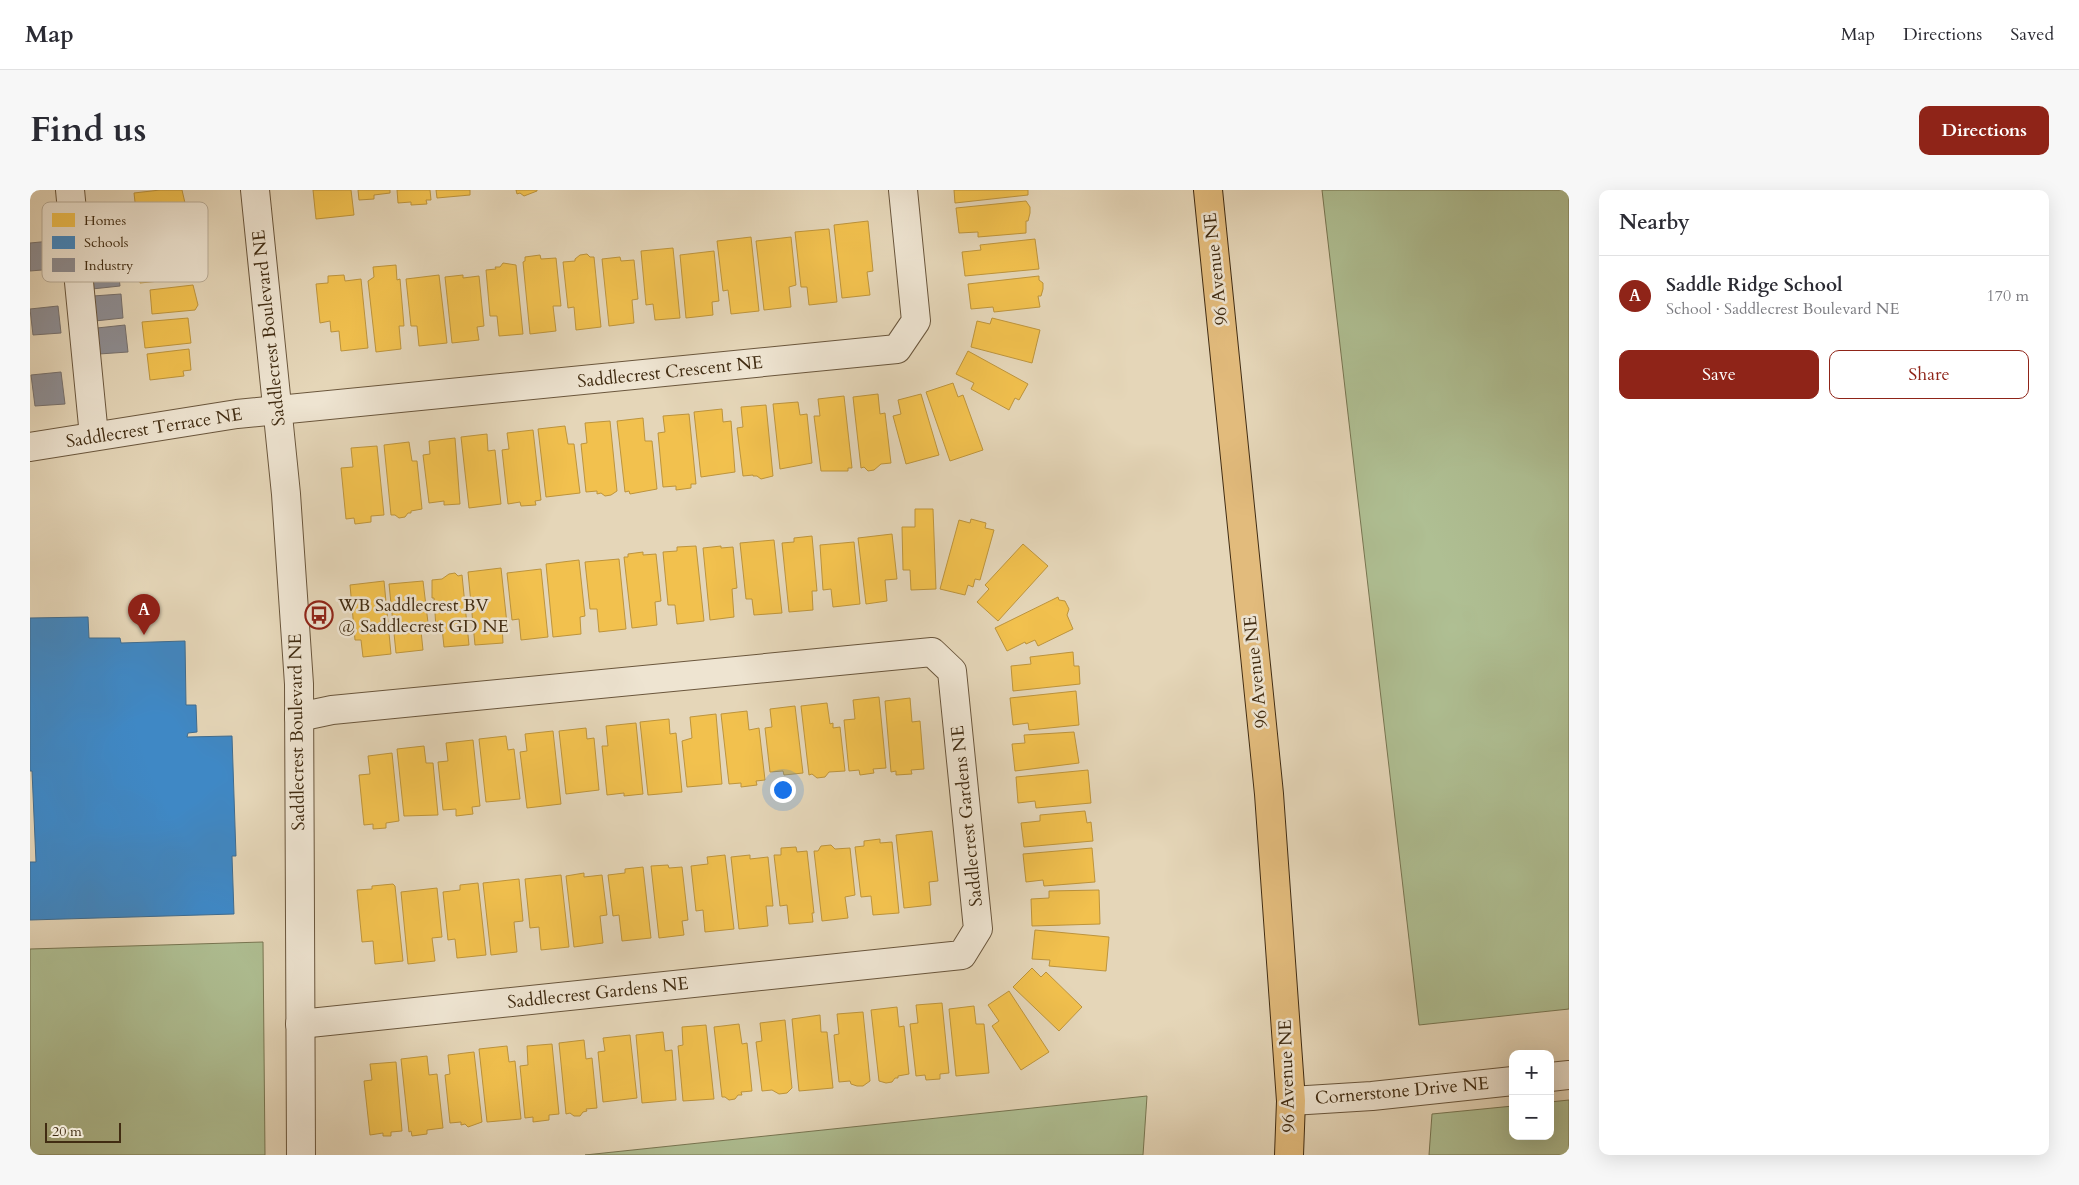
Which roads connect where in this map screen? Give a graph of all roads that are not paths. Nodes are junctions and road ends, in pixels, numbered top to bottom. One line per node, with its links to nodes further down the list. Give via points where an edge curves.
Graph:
1 (255, 190): 5 (street, Saddlecrest Boulevard NE)
2 (903, 190): 5 (street, Saddlecrest Crescent NE, via 916,321 898,349)
3 (1208, 190): 13 (main road, 96 Avenue NE, via 1269,794)
4 (79, 282): 6 (street)
5 (278, 411): 6 (street, Saddlecrest Terrace NE, via 237,414); 8 (street, Saddlecrest Boulevard NE, via 288,513)
6 (94, 436): 7 (street, Saddlecrest Terrace NE)
7 (30, 447)
8 (299, 717): 9 (street, Saddlecrest Boulevard NE); 9 (street, Saddlecrest Gardens NE, via 332,710 932,652 952,671 978,930 962,955)
9 (300, 1024): 14 (street, Saddlecrest Boulevard NE)
10 (1569, 1075): 11 (street)
11 (1554, 1077)
12 (1509, 1081): 13 (street, Cornerstone Drive NE)
13 (1291, 1101): 15 (main road, 96 Avenue NE)
14 (301, 1155)
15 (1289, 1155)

